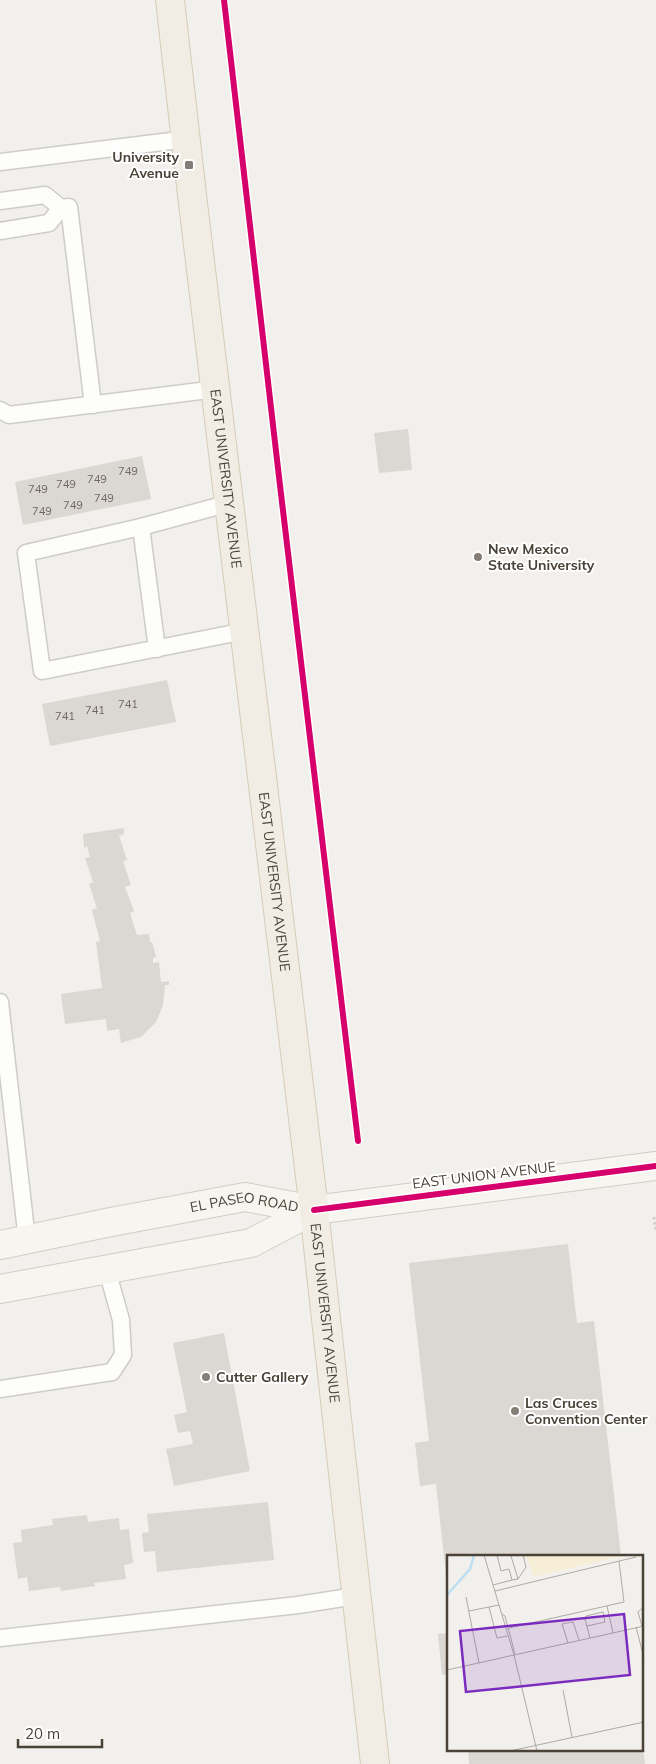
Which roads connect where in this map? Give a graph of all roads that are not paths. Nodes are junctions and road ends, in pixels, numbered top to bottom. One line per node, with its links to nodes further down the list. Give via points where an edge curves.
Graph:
1 (170, 0): 2 (main road, EAST UNIVERSITY AVENUE)
2 (187, 139): 3 (lane); 7 (main road, EAST UNIVERSITY AVENUE)
3 (0, 162)
4 (0, 201): 5 (lane, via 45,195)
5 (61, 208): 6 (lane, via 49,223); 8 (lane, via 69,207)
6 (0, 231)
7 (216, 389): 8 (lane); 10 (main road, EAST UNIVERSITY AVENUE)
8 (93, 405): 9 (lane, via 9,415)
9 (0, 410)
10 (230, 503): 11 (lane); 12 (main road, EAST UNIVERSITY AVENUE)
11 (141, 527): 13 (lane); 13 (lane, via 26,553 42,671)
12 (244, 631): 13 (lane); 16 (main road, EAST UNIVERSITY AVENUE)
13 (158, 649)
14 (0, 1002): 17 (lane)
15 (656, 1166): 16 (main road, EAST UNION AVENUE)
16 (314, 1210): 17 (main road, EL PASEO ROAD, via 245,1197); 19 (main road, EL PASEO ROAD, via 251,1243); 22 (main road, EAST UNIVERSITY AVENUE)
17 (27, 1240): 18 (main road, EL PASEO ROAD)
18 (0, 1246)
19 (107, 1270): 20 (main road, EL PASEO ROAD); 21 (lane, via 121,1320 123,1355 112,1372)
20 (0, 1289)
21 (0, 1389)
22 (356, 1596): 23 (lane); 24 (main road, EAST UNIVERSITY AVENUE)
23 (0, 1638)
24 (375, 1764)

